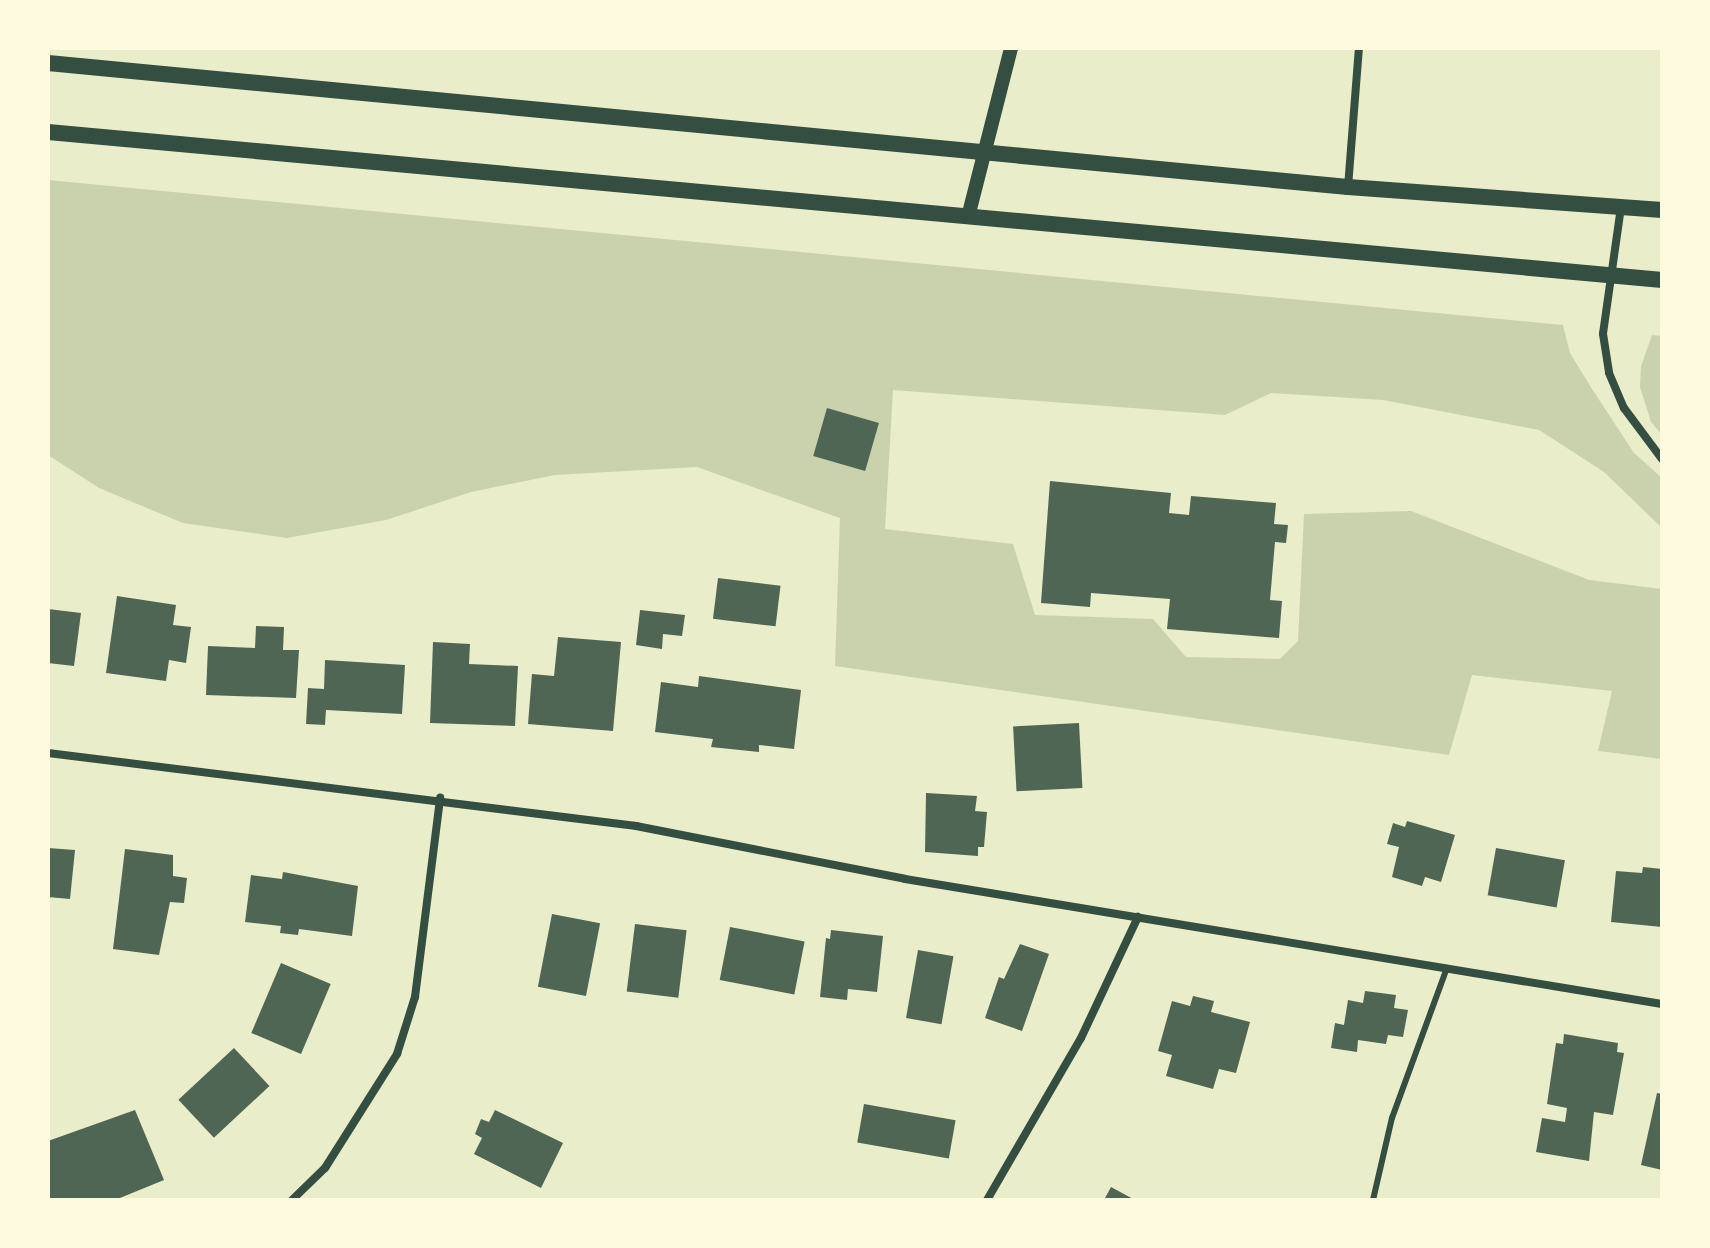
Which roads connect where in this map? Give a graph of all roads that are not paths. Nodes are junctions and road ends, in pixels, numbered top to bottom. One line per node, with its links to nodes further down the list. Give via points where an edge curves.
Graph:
1 (1011, 48): 5 (street)
2 (1359, 48): 6 (street)
3 (48, 63): 5 (main road)
4 (48, 132): 9 (main road)
5 (986, 148): 6 (main road); 9 (street)
6 (1348, 187): 7 (main road)
7 (1621, 207): 8 (main road); 10 (street)
8 (1662, 210)
9 (968, 217): 10 (main road)
10 (1610, 275): 11 (main road); 12 (street, via 1603,334 1609,373 1624,408)
11 (1662, 280)
12 (1662, 459)
13 (48, 753): 14 (street)
14 (440, 798): 15 (street, via 757,846 863,871); 18 (street, via 415,997 397,1054 331,1160)
15 (1138, 917): 16 (street); 19 (street, via 1081,1038)
16 (1447, 968): 17 (street); 20 (lane, via 1392,1118)
17 (1662, 1004)
18 (292, 1200)
19 (987, 1200)
20 (1373, 1200)

